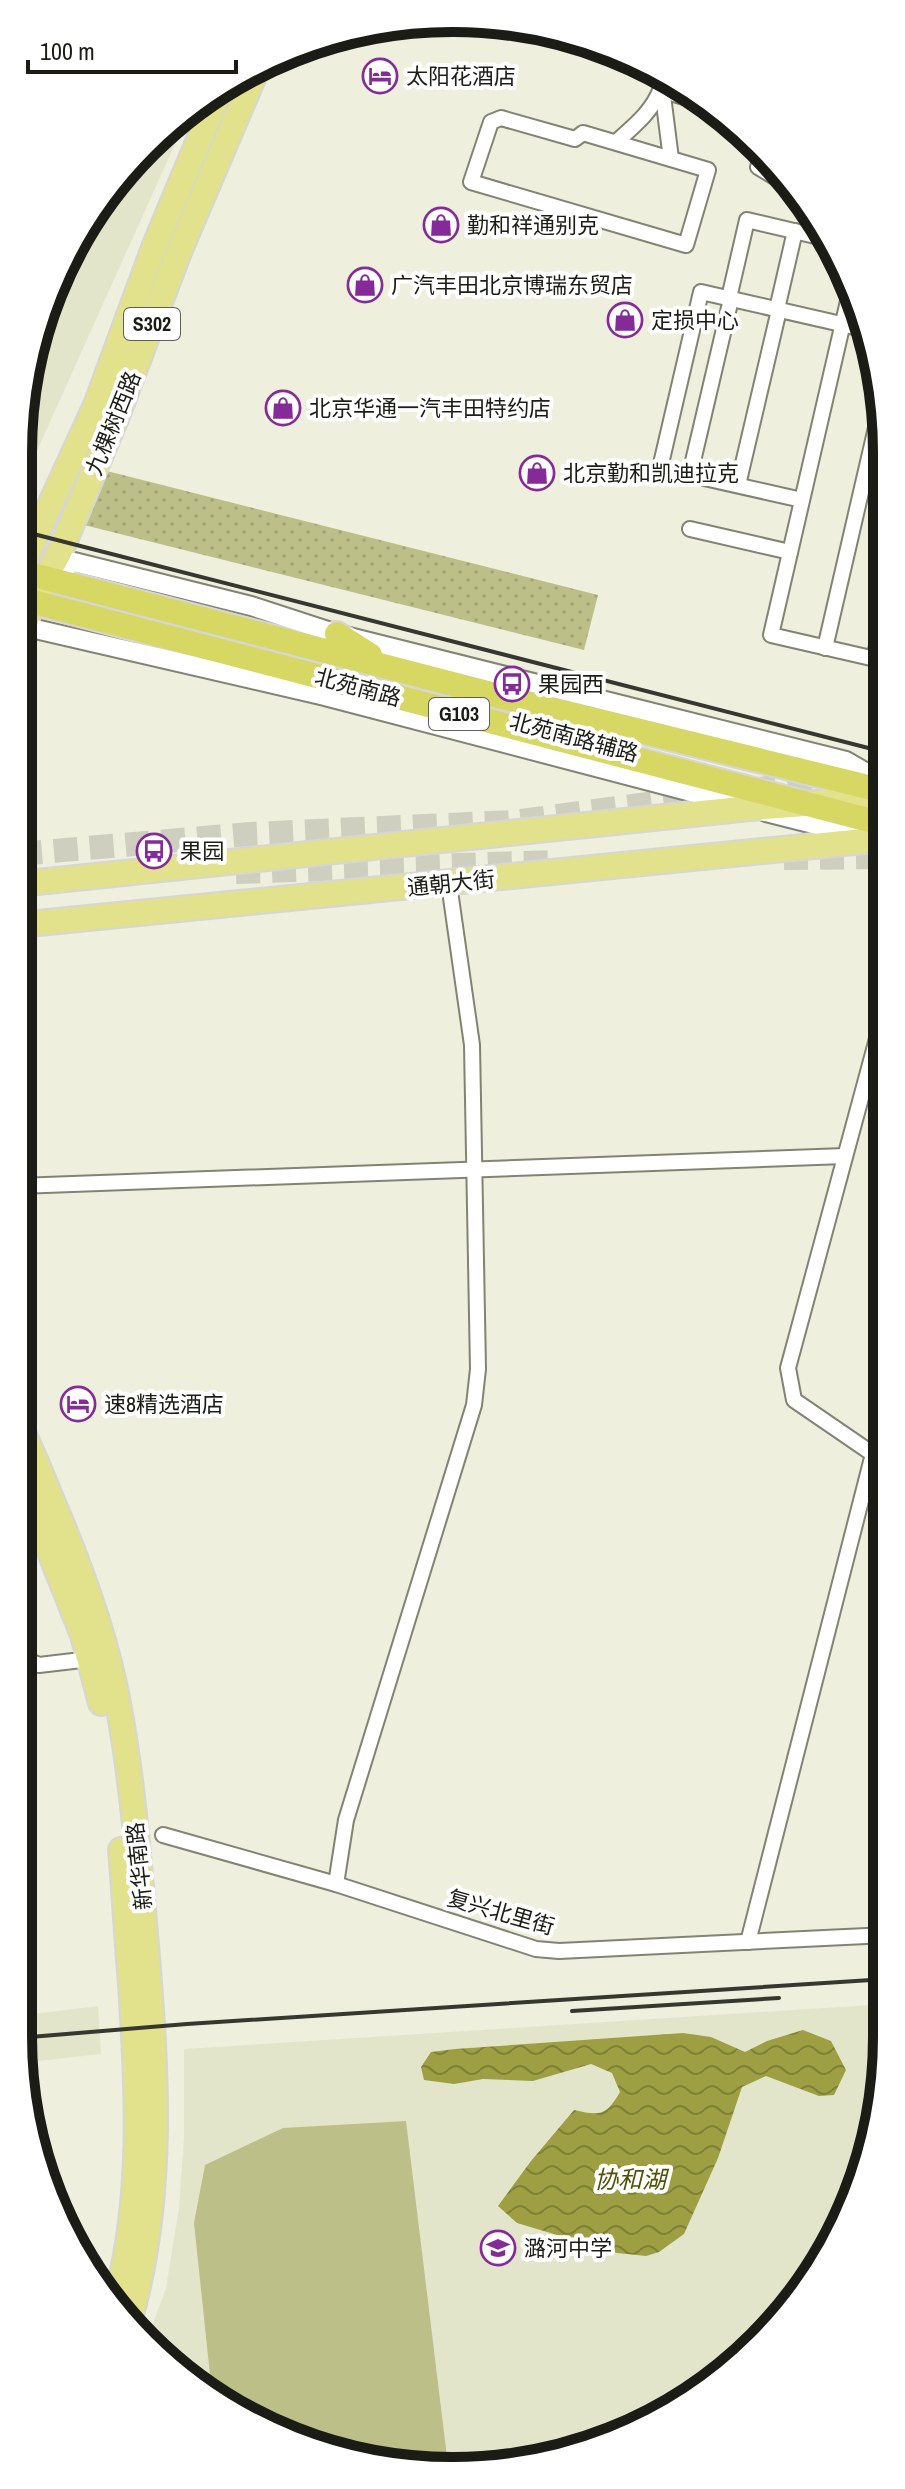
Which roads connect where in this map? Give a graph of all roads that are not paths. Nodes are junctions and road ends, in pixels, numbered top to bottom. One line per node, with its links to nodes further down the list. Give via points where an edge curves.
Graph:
1 (251, 83): 24 (main road, 九棵树西路 / S302)
2 (662, 88): 3 (street); 5 (street, via 646,115); 6 (street)
3 (666, 90)
4 (213, 108): 21 (main road, 九棵树西路 / S302, via 96,405)
5 (616, 142): 6 (street); 6 (street, via 583,133 575,139 501,118 491,122 471,182 686,245 708,170)
6 (671, 159)
7 (758, 167): 8 (street)
8 (766, 172)
9 (795, 231): 10 (street); 11 (street, via 747,220); 13 (street)
10 (813, 235)
11 (730, 298): 13 (street); 17 (street); 17 (street, via 701,292 660,468)
12 (847, 306): 14 (street)
13 (778, 310): 14 (street); 18 (street)
14 (842, 324): 15 (street); 19 (street)
15 (854, 327)
16 (873, 442): 29 (street)
17 (690, 474): 18 (street)
18 (738, 485): 19 (street)
19 (802, 500): 22 (street)
20 (690, 529): 22 (street)
21 (32, 542)
22 (790, 552): 29 (street, via 771,635)
23 (32, 575): 24 (highway, 北苑南路 / G103)
24 (46, 578): 25 (main road, 九棵树西路 / S302); 28 (street, 北苑南路辅路, via 74,562 251,606); 31 (highway, 北苑南路 / G103)
25 (32, 593)
26 (32, 602): 35 (highway, 北苑南路 / G103)
27 (32, 633): 36 (street, 北苑南路辅路, via 325,696)
28 (337, 634): 31 (highway); 32 (street, 北苑南路辅路, via 846,761)
29 (825, 648): 30 (street)
30 (873, 659)
31 (393, 669): 33 (highway, 北苑南路 / G103)
32 (873, 777)
33 (873, 788)
34 (873, 799): 35 (main road, 通朝大街)
35 (799, 803): 36 (main road, 通朝大街); 37 (highway, 北苑南路 / G103)
36 (750, 808): 38 (street, 北苑南路辅路); 40 (main road, 通朝大街)
37 (873, 833)
38 (873, 835)
39 (873, 838): 41 (main road, 通朝大街)
40 (32, 883)
41 (449, 884): 42 (main road, 通朝大街); 45 (street, via 472,1045)
42 (32, 924)
43 (873, 1053): 44 (street)
44 (845, 1156): 45 (street); 47 (street, via 788,1368 789,1385 794,1400)
45 (473, 1171): 46 (street); 54 (street, via 478,1369 474,1405 346,1820)
46 (32, 1186)
47 (873, 1455)
48 (32, 1456): 58 (main road, 新华南路, via 101,1630 128,1764 155,2045 156,2132 150,2213)
49 (873, 1481): 56 (street)
50 (32, 1506): 51 (main road, 新华南路)
51 (90, 1659): 52 (street); 57 (main road, 新华南路, via 112,1766 135,2046 133,2212)
52 (32, 1662)
53 (163, 1835): 54 (street, 复兴北里街)
54 (336, 1884): 56 (street, 复兴北里街, via 536,1949)
55 (873, 1936): 56 (street, 复兴北里街)
56 (748, 1942)
57 (118, 2290)
58 (133, 2309)

